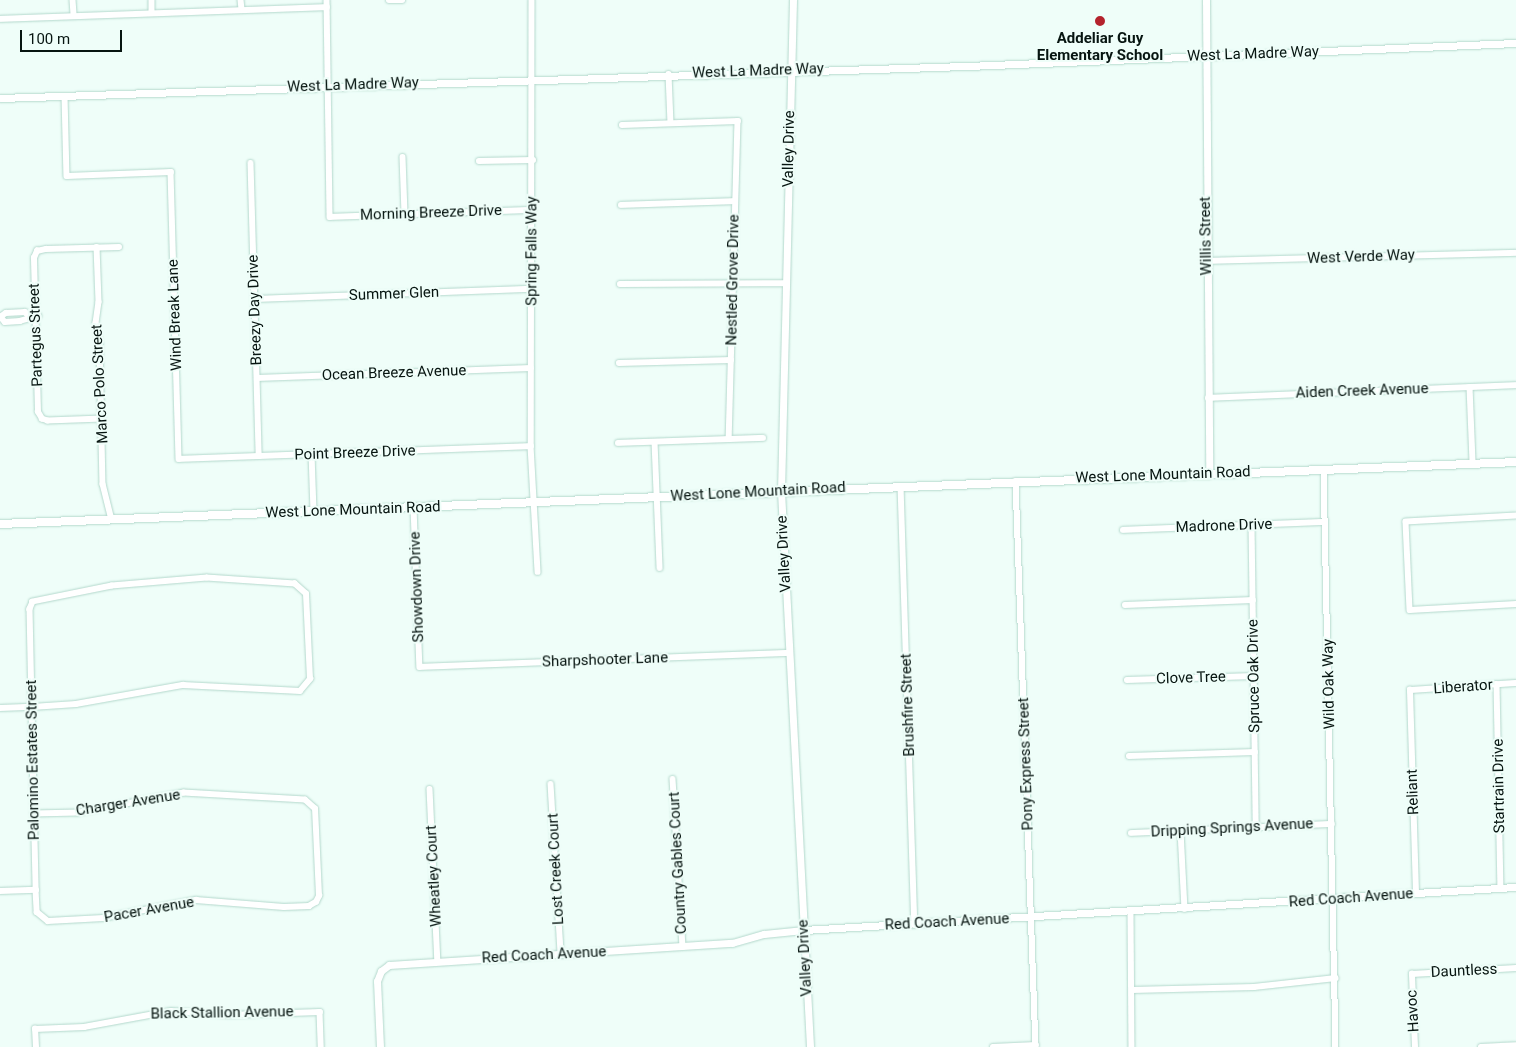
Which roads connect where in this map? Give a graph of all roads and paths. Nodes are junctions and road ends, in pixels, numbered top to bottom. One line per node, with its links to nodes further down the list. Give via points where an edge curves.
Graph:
1 (73, 0): 13 (street)
2 (152, 0): 12 (street)
3 (241, 0): 11 (street)
4 (327, 0): 10 (street)
5 (389, 0): 6 (street)
6 (402, 0)
7 (532, 0): 19 (street, Spring Falls Way)
8 (793, 0): 17 (street, Valley Drive)
9 (1206, 0): 16 (street, Willis Street)
10 (327, 7): 11 (street); 20 (street)
11 (242, 10): 12 (street)
12 (152, 13): 13 (street)
13 (74, 16): 14 (street)
14 (0, 19)
15 (1516, 43): 16 (street, West La Madre Way)
16 (1204, 56): 17 (street, West La Madre Way); 36 (street, Willis Street)
17 (790, 70): 18 (street, West La Madre Way); 38 (street, Valley Drive)
18 (669, 74): 19 (street, West La Madre Way); 23 (street)
19 (530, 78): 20 (street, West La Madre Way); 26 (street, Spring Falls Way)
20 (326, 86): 21 (street, West La Madre Way); 32 (street, Morning Breeze Drive, via 330,217)
21 (65, 96): 22 (street, West La Madre Way); 59 (street, Wind Break Lane, via 67,176 171,172)
22 (0, 98)
23 (671, 123): 24 (street); 29 (street, Nestled Grove Drive, via 738,121)
24 (622, 125)
25 (403, 157): 32 (street)
26 (533, 160): 27 (street); 31 (street, Spring Falls Way)
27 (479, 161)
28 (251, 164): 41 (street, Breezy Day Drive)
29 (736, 201): 30 (street); 37 (street, Nestled Grove Drive)
30 (621, 205)
31 (533, 210): 32 (street, Morning Breeze Drive); 40 (street, Spring Falls Way)
32 (404, 215)
33 (97, 247): 34 (street); 42 (street, Partegus Street, via 37,251 34,258); 51 (street, Marco Polo Street, via 99,302 96,322)
34 (119, 247)
35 (1516, 252): 36 (street, West Verde Way)
36 (1206, 260): 50 (street, Willis Street)
37 (732, 281): 38 (street); 39 (street); 44 (street, Nestled Grove Drive)
38 (786, 283): 66 (street, Valley Drive)
39 (620, 284)
40 (532, 289): 41 (street, Summer Glen); 46 (street, Spring Falls Way)
41 (255, 299): 47 (street, Breezy Day Drive)
42 (38, 316): 43 (street, via 30,317 25,312 6,313); 51 (street, Partegus Street, via 38,412 42,419)
43 (0, 317)
44 (731, 360): 45 (street); 53 (street, Nestled Grove Drive)
45 (619, 363)
46 (531, 368): 47 (street, Ocean Breeze Avenue); 56 (street, Spring Falls Way)
47 (257, 378): 58 (street, Breezy Day Drive)
48 (1516, 385): 49 (street, Aiden Creek Avenue)
49 (1470, 387): 50 (street, Aiden Creek Avenue); 61 (street)
50 (1208, 398): 63 (street, Willis Street)
51 (103, 419): 72 (street, Marco Polo Street, via 103,484)
52 (763, 438): 53 (street)
53 (729, 439): 54 (street)
54 (655, 442): 55 (street); 67 (street)
55 (618, 443)
56 (531, 446): 57 (street, Point Breeze Drive); 68 (street, Spring Falls Way)
57 (312, 454): 58 (street, Point Breeze Drive); 70 (street)
58 (259, 456): 59 (street, Point Breeze Drive)
59 (179, 459)
60 (1516, 462): 61 (main road, West Lone Mountain Road)
61 (1473, 463): 62 (main road, West Lone Mountain Road)
62 (1324, 469): 63 (main road, West Lone Mountain Road); 73 (street, Wild Oak Way)
63 (1209, 472): 64 (main road, West Lone Mountain Road)
64 (1016, 481): 65 (main road, West Lone Mountain Road); 110 (street, Pony Express Street)
65 (901, 486): 66 (main road, West Lone Mountain Road); 112 (street, Brushfire Street)
66 (781, 491): 67 (main road, West Lone Mountain Road); 82 (street, Valley Drive)
67 (656, 497): 68 (main road, West Lone Mountain Road); 77 (street)
68 (535, 502): 69 (main road, West Lone Mountain Road); 78 (street, Spring Falls Way)
69 (414, 507): 70 (main road, West Lone Mountain Road); 83 (street, Showdown Drive)
70 (314, 511): 72 (main road, West Lone Mountain Road)
71 (1516, 516): 80 (street, via 1406,522 1410,610)
72 (112, 520): 74 (main road, West Lone Mountain Road)
73 (1325, 522): 75 (street, Madrone Drive); 97 (street, Wild Oak Way)
74 (0, 524)
75 (1252, 525): 76 (street, Madrone Drive); 79 (street, Spruce Oak Drive)
76 (1123, 530)
77 (660, 568)
78 (538, 572)
79 (1253, 600): 81 (street); 84 (street, Spruce Oak Drive)
80 (1516, 604)
81 (1125, 606)
82 (789, 653): 83 (street, Sharpshooter Lane); 113 (street, Valley Drive)
83 (420, 667)
84 (1254, 676): 85 (street, Clove Tree); 91 (street, Spruce Oak Drive)
85 (1127, 680)
86 (1516, 683): 87 (street, Liberator)
87 (1497, 684): 88 (street, Liberator); 102 (street, Startrain Drive)
88 (1410, 690): 105 (street, Reliant)
89 (32, 707): 89 (street, Palomino Estates Street, via 30,609 33,602 161,579 207,578 295,584 306,594 310,679 300,691 274,692 222,686 161,687 76,704); 90 (street); 96 (street, Palomino Estates Street)
90 (0, 708)
91 (1254, 752): 92 (street); 98 (street, Spruce Oak Drive)
92 (1129, 756)
93 (673, 779): 114 (street, Country Gables Court)
94 (551, 784): 115 (street, Lost Creek Court)
95 (430, 790): 116 (street, Wheatley Court)
96 (34, 814): 103 (street, Palomino Estates Street); 107 (street, Charger Avenue, via 79,812 184,793 311,802 315,809 319,896)
97 (1332, 824): 98 (street, Dripping Springs Avenue); 106 (street, Wild Oak Way)
98 (1256, 827): 99 (street, Dripping Springs Avenue)
99 (1181, 831): 100 (street, Dripping Springs Avenue); 108 (street)
100 (1132, 833)
101 (1516, 887): 102 (street, Red Coach Avenue)
102 (1501, 888): 105 (street, Red Coach Avenue)
103 (36, 890): 104 (street); 111 (street, Palomino Estates Street)
104 (0, 891)
105 (1416, 893): 106 (street, Red Coach Avenue)
106 (1334, 899): 108 (street, Red Coach Avenue); 119 (street, Wild Oak Way)
107 (316, 902): 111 (street, Pacer Avenue, via 309,906 284,907 196,900 103,918 48,921)
108 (1185, 909): 109 (street, Red Coach Avenue)
109 (1131, 912): 110 (street, Red Coach Avenue); 120 (street)
110 (1031, 917): 112 (street, Red Coach Avenue); 122 (street, Pony Express Street)
111 (41, 918)
112 (916, 924): 113 (street, Red Coach Avenue)
113 (804, 930): 114 (street, Red Coach Avenue, via 764,934 732,943); 126 (street, Valley Drive)
114 (682, 947): 115 (street, Red Coach Avenue)
115 (561, 954): 116 (street, Red Coach Avenue)
116 (438, 962): 125 (street, Red Coach Avenue, via 389,965 380,971 377,981)
117 (1516, 968): 118 (street, Dauntless)
118 (1412, 974): 130 (street, Havoc)
119 (1336, 978): 120 (street, via 1254,987); 129 (street, Wild Oak Way)
120 (1132, 990): 128 (street)
121 (1516, 1045): 131 (street)
122 (1036, 1046): 127 (street)
123 (36, 1047): 124 (street, Black Stallion Avenue, via 35,1028 84,1027 171,1011 229,1015 320,1012)
124 (321, 1047)
125 (380, 1047)
126 (810, 1047)
127 (993, 1047)
128 (1132, 1047)
129 (1336, 1047)
130 (1415, 1047)
131 (1481, 1047)

